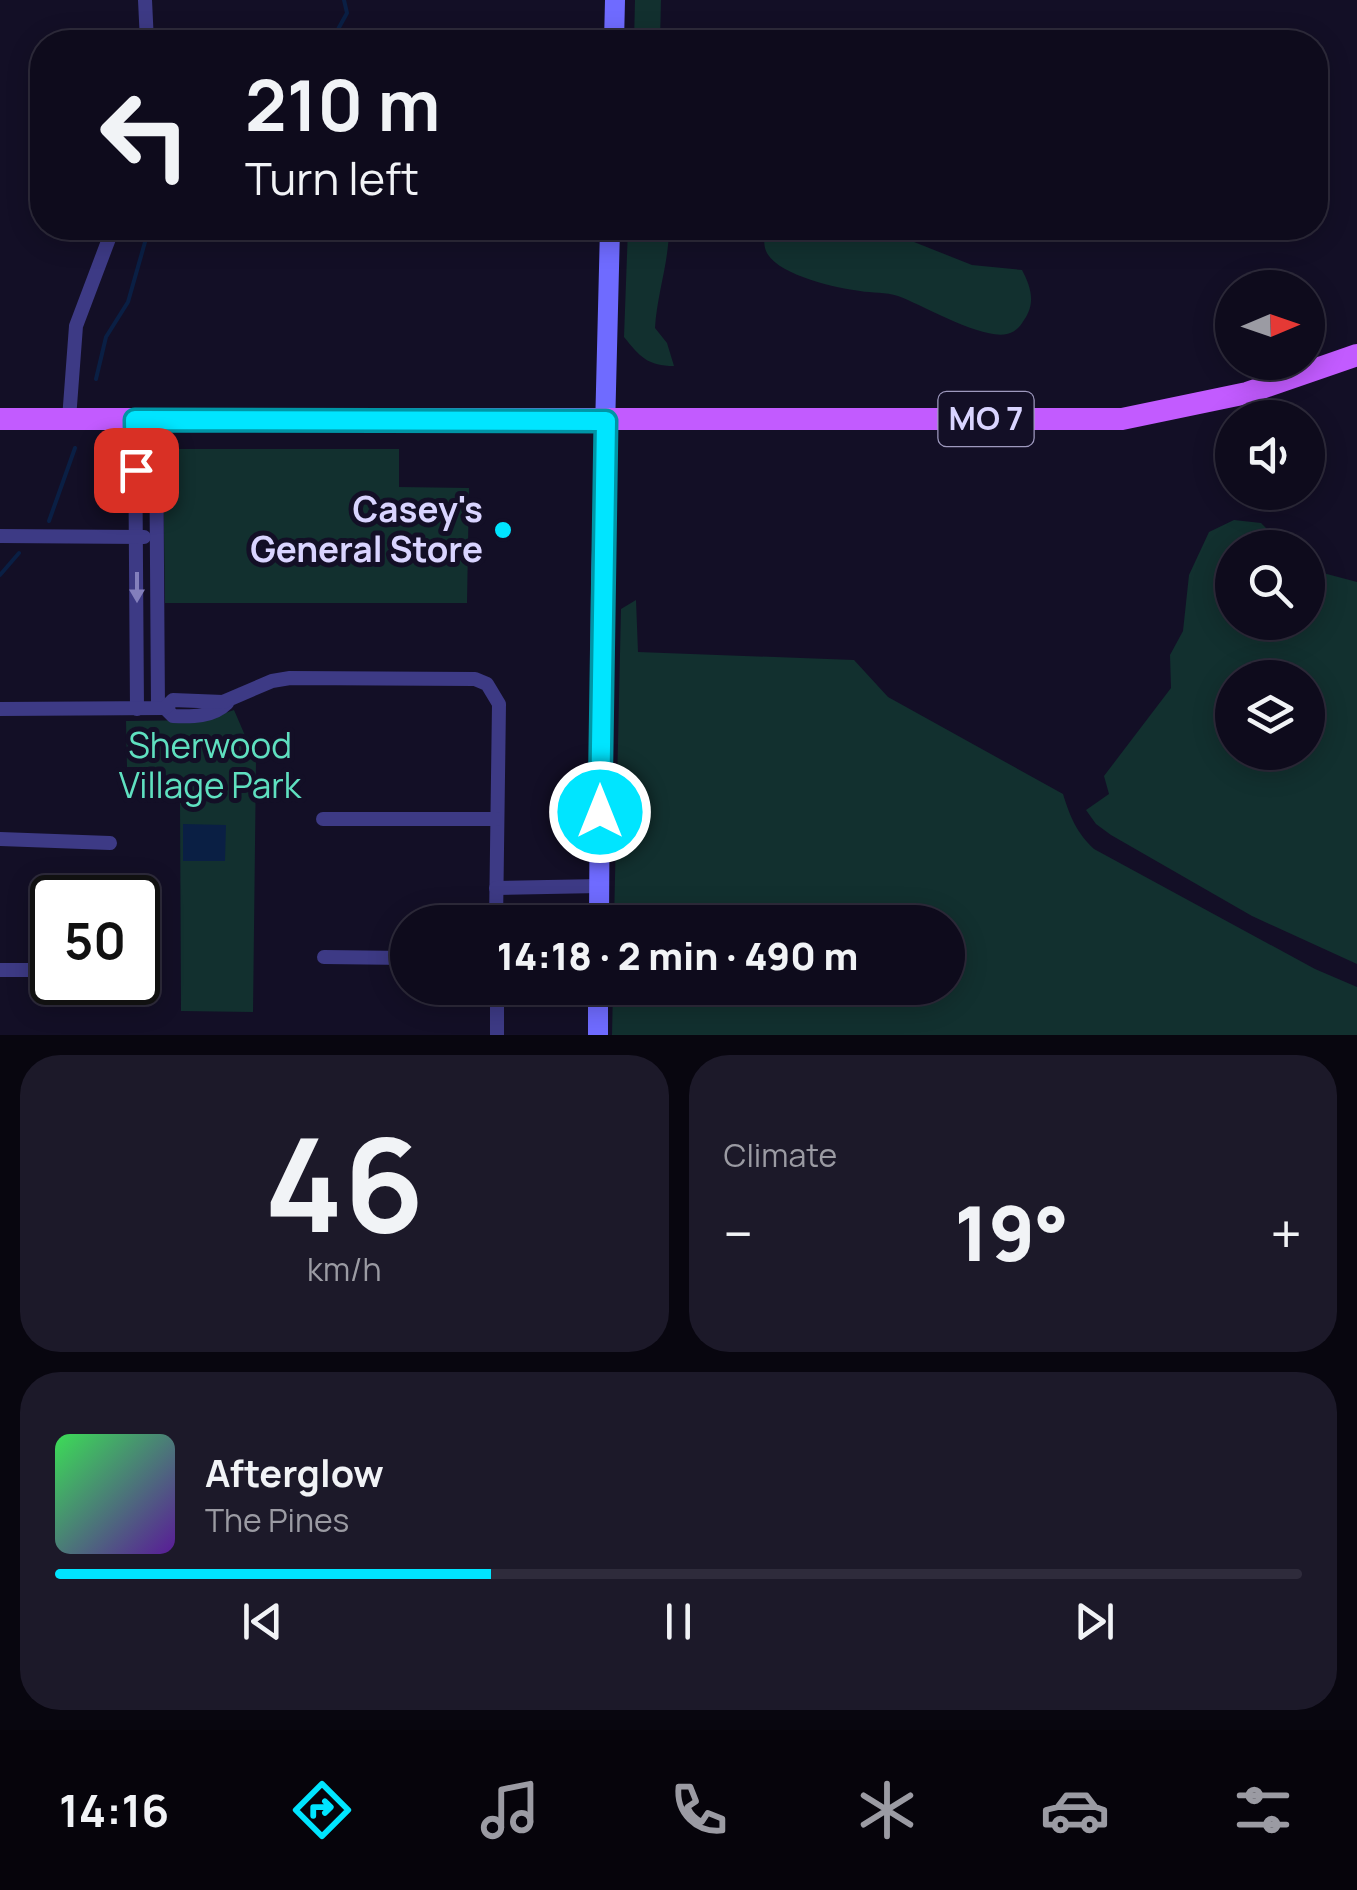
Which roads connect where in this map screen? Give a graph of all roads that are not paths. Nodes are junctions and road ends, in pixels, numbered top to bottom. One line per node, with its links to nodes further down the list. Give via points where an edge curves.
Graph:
1 (146, 0): 3 (street)
2 (615, 0): 4 (main road)
3 (147, 30)
4 (614, 30)
5 (108, 240): 9 (street, via 76,326)
6 (610, 240): 11 (main road)
7 (1357, 355): 11 (main road, MO 7, via 1248,393 1122,419)
8 (0, 418): 9 (main road, MO 7)
9 (69, 419): 10 (main road, MO 7)
10 (146, 420): 11 (main road, MO 7); 13 (street); 14 (street)
11 (606, 421): 22 (main road)
12 (0, 536): 13 (street)
13 (137, 538): 14 (street); 17 (street, one-way to 17)
14 (158, 538): 15 (street)
15 (162, 708): 17 (street); 19 (street, via 172,716 200,716 290,678 475,679 487,684 499,704)
16 (0, 709): 17 (street)
17 (137, 709)
18 (323, 819): 19 (street)
19 (496, 819): 23 (street)
20 (0, 839): 21 (street)
21 (110, 843)
22 (600, 886): 23 (street); 25 (main road)
23 (496, 888): 24 (street)
24 (496, 905)
25 (599, 905)
26 (324, 957): 27 (street)
27 (390, 958)
28 (0, 970): 29 (street)
29 (30, 970)
30 (497, 1005): 32 (street)
31 (598, 1005): 33 (main road)
32 (496, 1035)
33 (598, 1035)

